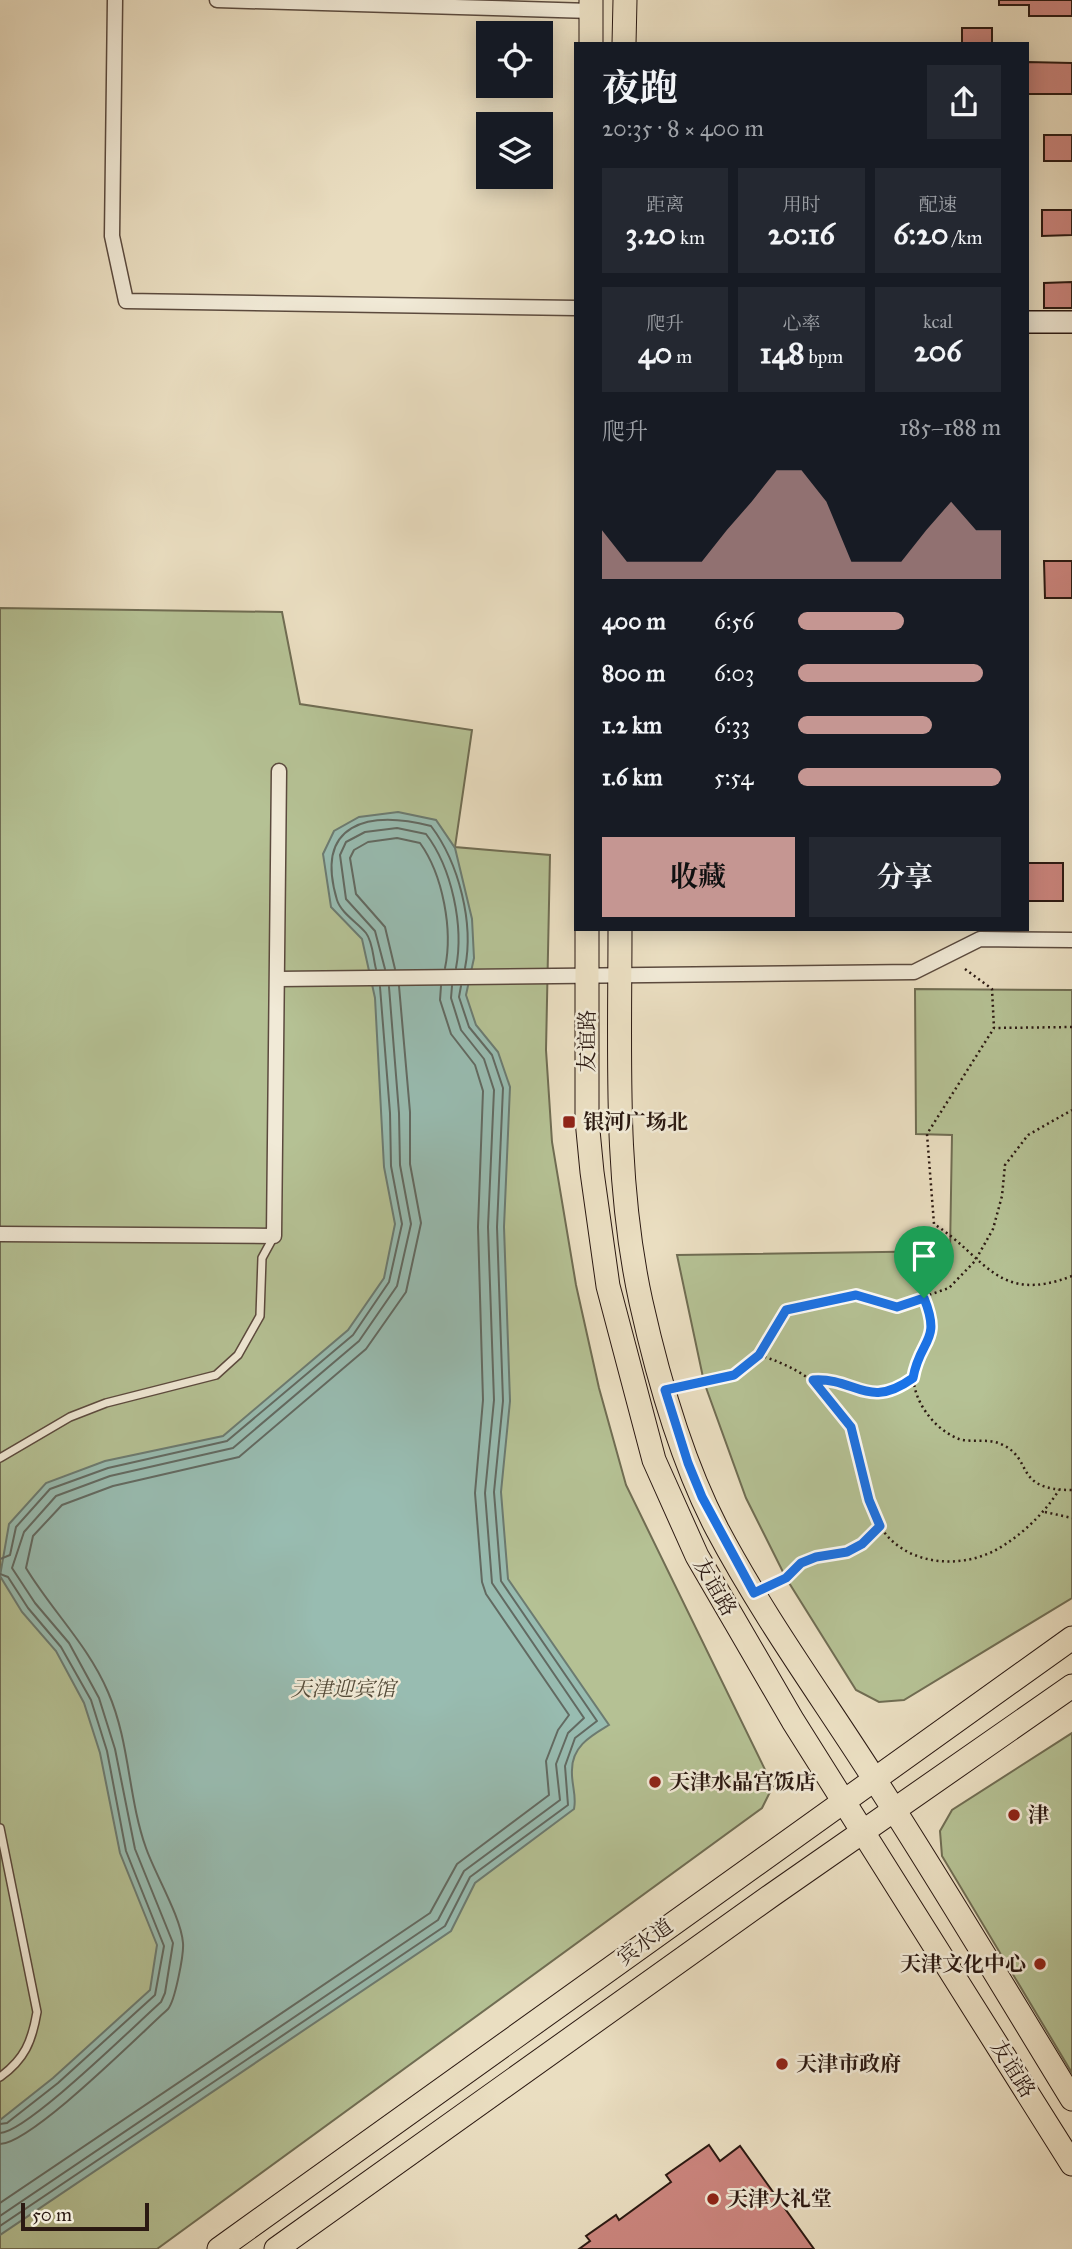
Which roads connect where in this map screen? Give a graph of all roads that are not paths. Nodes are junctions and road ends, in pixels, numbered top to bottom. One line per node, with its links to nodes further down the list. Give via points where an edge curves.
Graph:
1 (115, 0): 7 (street, via 112,236 126,301)
2 (217, 0): 4 (street)
3 (625, 0): 6 (main road)
4 (591, 6): 5 (main road)
5 (591, 42)
6 (624, 42)
7 (574, 308)
8 (1029, 322): 9 (street)
9 (1072, 322)
10 (1029, 335): 11 (street)
11 (1072, 335)
12 (279, 771): 18 (street)
13 (587, 931): 16 (main road, 友谊路)
14 (620, 931): 17 (main road, 友谊路)
15 (1072, 940): 17 (street, via 980,939 914,972)
16 (587, 973): 17 (street); 18 (street); 25 (main road, 友谊路, via 587,1120 599,1227 611,1298 654,1460 697,1556)
17 (620, 973): 24 (main road, 友谊路, via 620,1147 625,1199 641,1301 688,1463 754,1593)
18 (278, 979): 20 (street)
19 (0, 1234): 20 (street)
20 (274, 1236): 21 (lane, via 262,1258 260,1315 238,1355 216,1375 106,1403 34,1435)
21 (0, 1458)
22 (1072, 1638): 24 (main road, 宾水道)
23 (1072, 1686): 26 (main road, 宾水道)
24 (874, 1778): 25 (main road, 宾水道); 26 (main road, 友谊路)
25 (843, 1799): 28 (main road, 友谊路); 32 (main road, 宾水道)
26 (894, 1810): 28 (main road, 宾水道); 30 (main road, 友谊路)
27 (0, 1828): 29 (lane, via 37,2011 32,2041)
28 (864, 1831): 31 (main road, 友谊路); 33 (main road, 宾水道)
29 (0, 2077)
30 (1072, 2099)
31 (1072, 2164)
32 (219, 2249)
33 (276, 2249)

